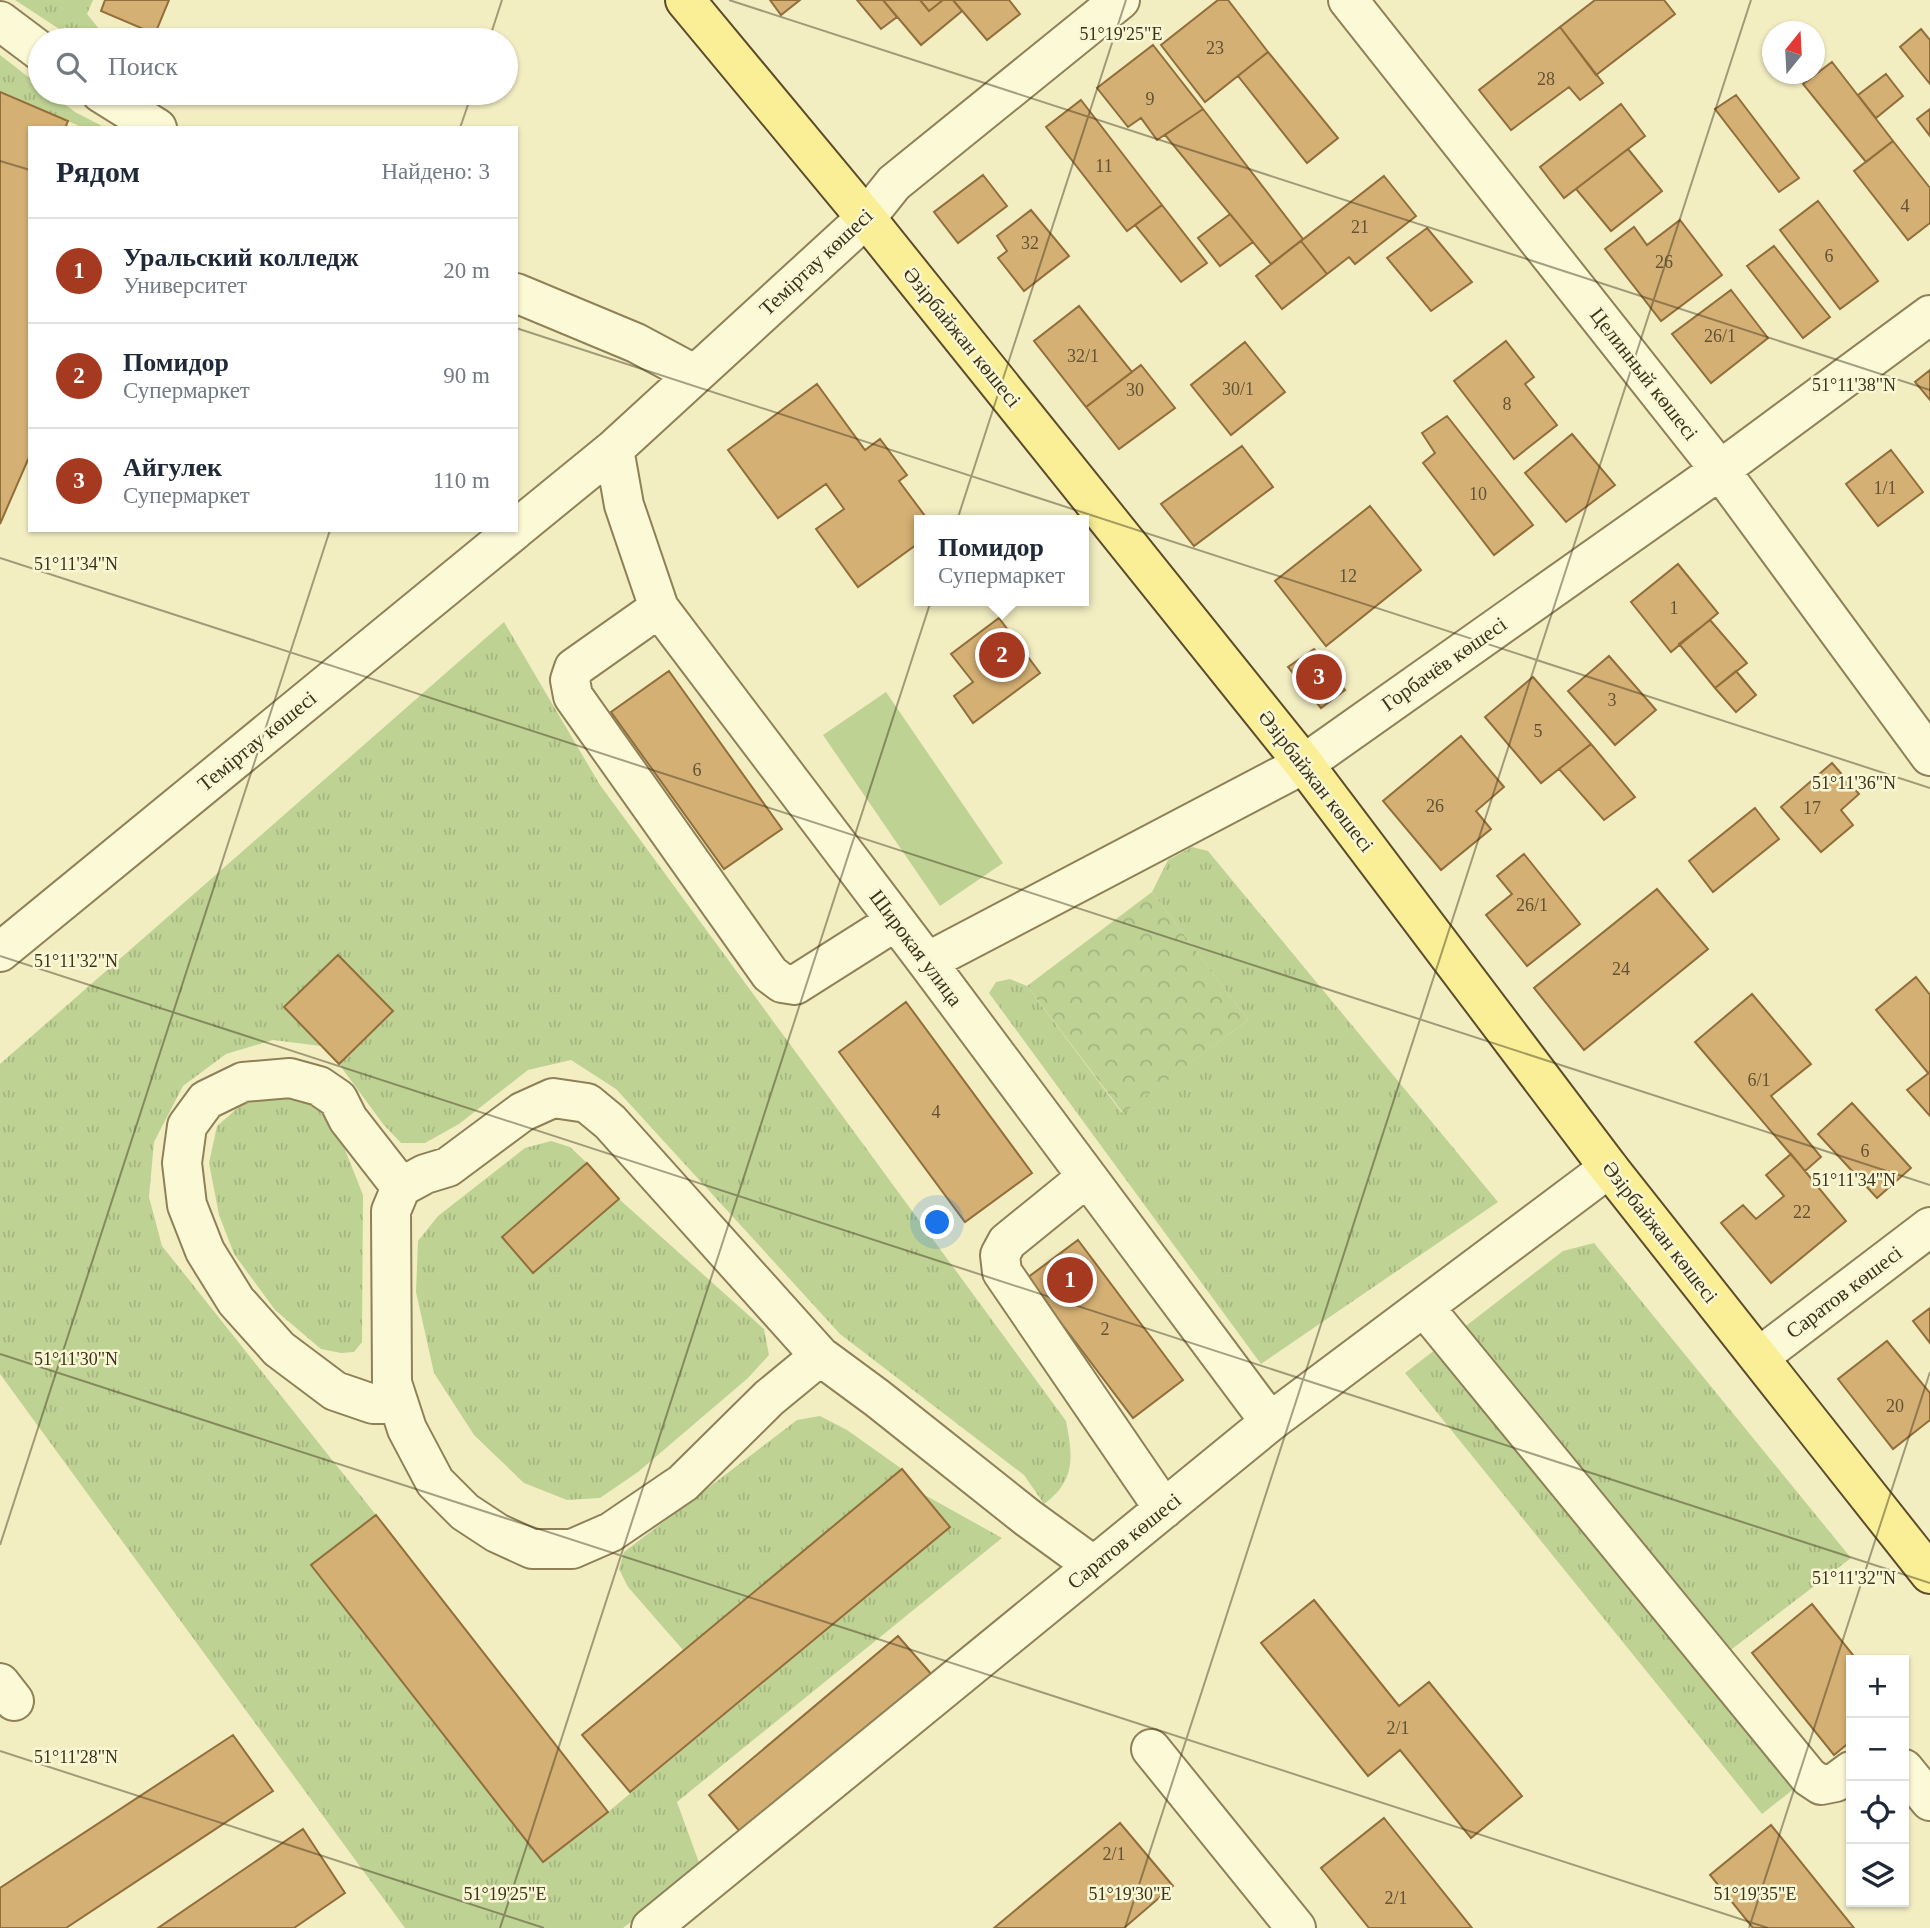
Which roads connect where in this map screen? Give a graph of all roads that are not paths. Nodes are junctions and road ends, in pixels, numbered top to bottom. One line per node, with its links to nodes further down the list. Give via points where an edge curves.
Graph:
1 (685, 0): 8 (main road, Әзірбайжан көшесі)
2 (1120, 0): 8 (street, Теміртау көшесі, via 894,183)
3 (1348, 0): 13 (street, Целинный көшесі)
4 (0, 21): 5 (street)
5 (28, 42)
6 (121, 105): 7 (street)
7 (154, 126)
8 (866, 218): 11 (street, Теміртау көшесі); 18 (main road, Әзірбайжан көшесі)
9 (518, 294): 11 (street, via 636,343)
10 (1930, 315): 13 (street, Горбачёв көшесі)
11 (694, 374): 12 (street, Теміртау көшесі)
12 (614, 449): 14 (street, Теміртау көшесі); 16 (street, Широкая улица, via 624,505)
13 (1720, 470): 17 (street, Целинный көшесі); 18 (street, Горбачёв көшесі)
14 (518, 528)
15 (513, 532): 20 (street, Теміртау көшесі)
16 (659, 608): 19 (street, Широкая улица); 19 (street, via 574,668 570,680 573,696 770,974 795,985)
17 (1930, 756)
18 (1304, 764): 21 (street, Горбачёв көшесі); 22 (main road, Әзірбайжан көшесі)
19 (896, 921): 21 (street, Широкая улица)
20 (0, 952)
21 (927, 962): 23 (street, Широкая улица)
22 (1609, 1168): 26 (street, Саратов көшесі); 28 (main road, Әзірбайжан көшесі)
23 (1087, 1177): 30 (street, Широкая улица); 31 (street, via 1007,1242 1000,1255 1002,1272)
24 (401, 1187): 27 (street, via 448,1167 522,1112 552,1098 587,1103 610,1122); 29 (street, via 391,1211 393,1383); 29 (street, via 348,1119 338,1099 319,1086 290,1078 243,1082 206,1100 187,1126 182,1163 187,1205 205,1251 236,1301 279,1349 335,1391 373,1404)
25 (1930, 1227): 28 (street, Саратов көшесі)
26 (1424, 1307): 30 (street, Саратов көшесі); 35 (street, via 1809,1777 1821,1785)
27 (820, 1356): 29 (street, via 769,1398 683,1483 611,1532 572,1549 533,1549 497,1533 465,1511 435,1482); 32 (street)
28 (1759, 1357): 33 (main road, Әзірбайжан көшесі)
29 (399, 1404)
30 (1270, 1422): 31 (street, Саратов көшесі)
31 (1164, 1509): 32 (street, Саратов көшесі)
32 (1094, 1566): 38 (street, Саратов көшесі)
33 (1930, 1574)
34 (1151, 1749): 39 (street)
35 (1846, 1775)
36 (1909, 1775): 37 (street)
37 (1930, 1801)
38 (651, 1928)
39 (1296, 1928)

